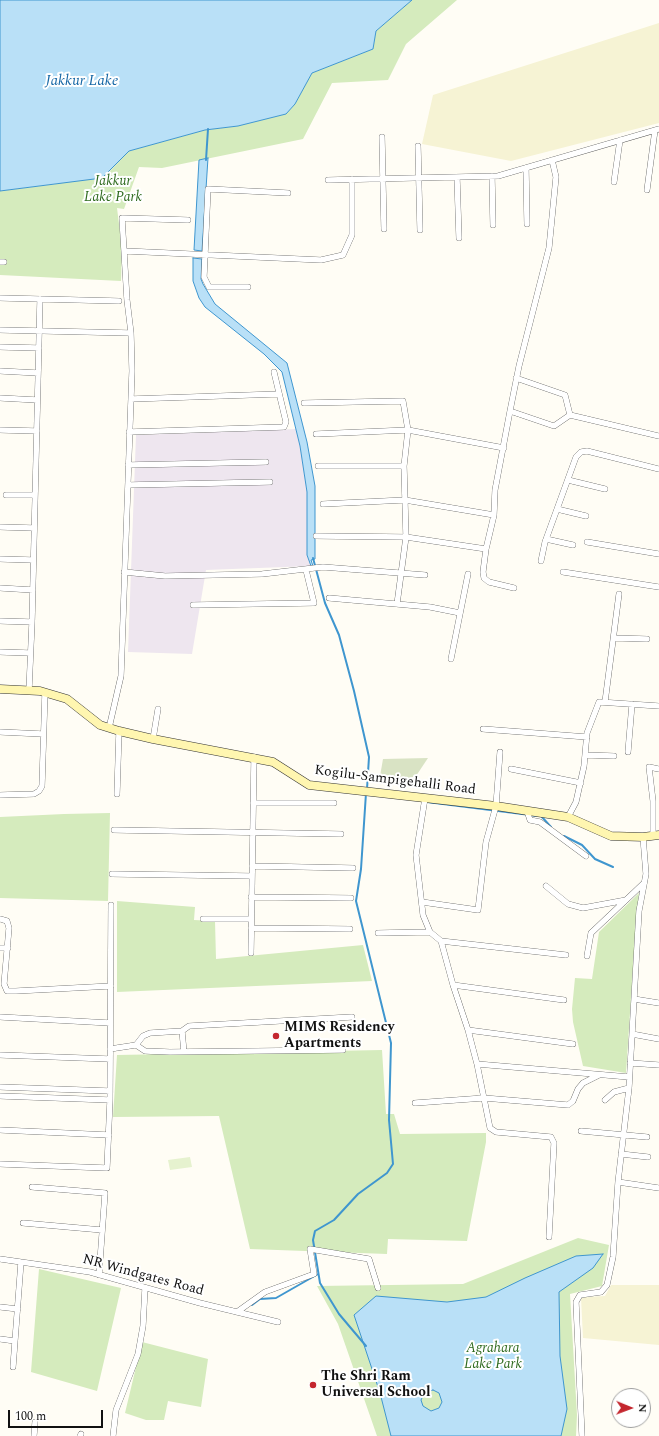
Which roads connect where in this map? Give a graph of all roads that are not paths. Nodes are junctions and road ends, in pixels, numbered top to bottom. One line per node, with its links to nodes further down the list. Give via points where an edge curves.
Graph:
1 (657, 129): 3 (street); 14 (street)
2 (382, 137): 9 (street)
3 (620, 140): 5 (street); 13 (street)
4 (418, 146): 10 (street)
5 (552, 160): 6 (street); 36 (street, via 556,177 549,248)
6 (526, 168): 7 (street); 18 (street)
7 (492, 176): 8 (street); 17 (street)
8 (457, 177): 10 (street); 21 (street)
9 (383, 178): 10 (street); 11 (street); 19 (street)
10 (419, 178): 20 (street)
11 (352, 179): 12 (street); 23 (street, via 352,236 343,255 321,260)
12 (328, 180)
13 (614, 182)
14 (647, 190)
15 (288, 193): 23 (street, via 208,189)
16 (188, 220): 22 (street, via 122,218)
17 (493, 224)
18 (527, 224)
19 (384, 229)
20 (420, 230)
21 (459, 238)
22 (125, 251): 23 (street); 30 (street)
23 (206, 255): 24 (street, via 204,278 209,287)
24 (248, 287)
25 (0, 298): 26 (street)
26 (40, 299): 27 (street); 29 (street)
27 (119, 301)
28 (0, 330): 29 (street)
29 (39, 331): 30 (street); 32 (street)
30 (131, 333): 39 (street)
31 (0, 347): 32 (street)
32 (39, 348): 35 (street)
33 (0, 371): 35 (street)
34 (274, 372): 37 (street)
35 (38, 373): 40 (street)
36 (516, 378): 42 (street); 43 (street, via 565,395)
37 (279, 394): 39 (street); 47 (street, via 286,422 284,427)
38 (0, 398): 40 (street)
39 (131, 399): 47 (street)
40 (37, 400): 46 (street)
41 (304, 403): 45 (street, via 403,401)
42 (510, 411): 43 (street, via 554,426); 50 (street)
43 (570, 415): 49 (street)
44 (0, 430): 46 (street)
45 (408, 430): 48 (street); 50 (street); 54 (street)
46 (36, 431): 61 (street)
47 (129, 432): 52 (street)
48 (316, 434)
49 (659, 436)
50 (504, 448): 65 (street, via 495,490)
51 (266, 462): 52 (street)
52 (128, 465): 58 (street)
53 (318, 466): 54 (street)
54 (404, 466): 62 (street)
55 (659, 469): 56 (street, via 587,451 576,457)
56 (568, 480): 59 (street); 64 (street)
57 (270, 482): 58 (street)
58 (128, 485): 80 (street)
59 (605, 489)
60 (6, 495): 61 (street)
61 (35, 495): 68 (street)
62 (406, 500): 63 (street); 65 (street); 70 (street)
63 (323, 504)
64 (557, 509): 66 (street); 71 (street)
65 (494, 515): 74 (street)
66 (586, 516)
67 (0, 527): 68 (street)
68 (34, 528): 77 (street)
69 (316, 536): 70 (street)
70 (406, 537): 74 (street); 82 (street)
71 (546, 539): 73 (street); 78 (street)
72 (587, 542): 75 (street)
73 (573, 544)
74 (486, 550): 87 (street, via 484,578)
75 (659, 554)
76 (0, 558): 77 (street)
77 (33, 560): 88 (street)
78 (541, 561)
79 (306, 570): 80 (street, via 262,574 165,576); 82 (street, via 323,567); 92 (street, via 314,603)
80 (124, 572): 108 (street, via 120,676)
81 (563, 572): 85 (street)
82 (400, 573): 84 (street); 91 (street)
83 (468, 574): 93 (street)
84 (425, 575)
85 (659, 586)
86 (0, 588): 88 (street)
87 (514, 588)
88 (33, 590): 95 (street)
89 (619, 594): 96 (street)
90 (329, 598): 91 (street)
91 (397, 604): 93 (street)
92 (192, 605)
93 (460, 612): 100 (street)
94 (0, 621): 95 (street)
95 (32, 622): 99 (street)
96 (614, 638): 97 (street); 104 (street)
97 (647, 639)
98 (0, 652): 99 (street)
99 (30, 653): 102 (street)
100 (451, 659)
101 (0, 689): 102 (street, Kogilu-Sampigehalli Road)
102 (29, 690): 103 (street, Kogilu-Sampigehalli Road)
103 (45, 692): 108 (street, Kogilu-Sampigehalli Road, via 67,699 100,725); 112 (street)
104 (605, 702): 105 (street); 113 (street, via 600,702)
105 (632, 704): 106 (street); 116 (street)
106 (659, 706)
107 (158, 710): 114 (street)
108 (109, 728): 110 (street, Kogilu-Sampigehalli Road)
109 (483, 729): 113 (street)
110 (118, 731): 114 (street, Kogilu-Sampigehalli Road); 123 (street)
111 (0, 732): 112 (street)
112 (43, 734): 124 (street, via 42,786 39,792)
113 (587, 737): 117 (street)
114 (153, 739): 119 (street, Kogilu-Sampigehalli Road)
115 (500, 752): 128 (street)
116 (628, 752)
117 (585, 755): 118 (street); 122 (street)
118 (614, 756)
119 (254, 758): 125 (street, Kogilu-Sampigehalli Road, via 273,762 309,785); 126 (street)
120 (659, 769): 134 (street, via 649,767)
121 (510, 770): 122 (street)
122 (580, 783): 130 (street, via 576,802)
123 (117, 794)
124 (0, 795)
125 (425, 798): 128 (street, Kogilu-Sampigehalli Road); 146 (street, via 416,855)
126 (253, 803): 127 (street); 132 (street)
127 (334, 803)
128 (496, 806): 129 (street, Kogilu-Sampigehalli Road); 146 (street, via 486,842 478,910)
129 (527, 811): 130 (street, Kogilu-Sampigehalli Road); 136 (street, via 530,820 540,822)
130 (568, 817): 135 (street, Kogilu-Sampigehalli Road, via 611,836)
131 (114, 830): 132 (street)
132 (252, 832): 133 (street); 137 (street)
133 (340, 834)
134 (656, 835): 135 (street, Kogilu-Sampigehalli Road)
135 (643, 836): 141 (street, via 646,874)
136 (586, 856)
137 (252, 866): 138 (street); 140 (street)
138 (353, 868)
139 (112, 874): 140 (street)
140 (252, 876): 143 (street)
141 (644, 883): 145 (street); 164 (street, via 639,911)
142 (546, 886): 145 (street, via 568,904 583,908)
143 (252, 897): 144 (street); 150 (street)
144 (352, 898)
145 (626, 899): 160 (street, via 591,932)
146 (422, 902): 153 (street, via 423,915)
147 (111, 905): 163 (street)
148 (0, 918): 157 (street, via 7,921 9,928)
149 (203, 919): 150 (street)
150 (251, 920): 151 (street)
151 (251, 928): 152 (street); 158 (street)
152 (350, 929)
153 (430, 932): 154 (street); 155 (street)
154 (378, 933)
155 (441, 941): 159 (street); 162 (street)
156 (0, 948): 157 (street)
157 (8, 948): 161 (street)
158 (251, 953)
159 (566, 955)
160 (587, 956)
161 (2, 980): 163 (street, via 7,991)
162 (453, 985): 165 (street); 170 (street)
163 (111, 986): 169 (street)
164 (634, 999): 166 (street); 172 (street)
165 (564, 1000)
166 (659, 1003)
167 (352, 1016): 171 (street, via 188,1026)
168 (0, 1018): 169 (street)
169 (110, 1023): 176 (street)
170 (468, 1030): 174 (street); 182 (street)
171 (182, 1031): 175 (street, via 150,1033 143,1036); 178 (street)
172 (632, 1034): 173 (street); 181 (street)
173 (659, 1039)
174 (573, 1044)
175 (136, 1045): 176 (street); 178 (street, via 145,1051)
176 (110, 1049): 180 (street)
177 (343, 1050): 178 (street)
178 (184, 1052)
179 (0, 1055): 180 (street)
180 (110, 1059): 188 (street)
181 (630, 1063): 183 (street); 185 (street)
182 (477, 1064): 184 (street); 190 (street)
183 (659, 1065)
184 (599, 1075): 185 (street); 190 (street, via 583,1083 568,1106)
185 (629, 1077): 187 (street)
186 (0, 1086): 188 (street)
187 (629, 1088): 192 (street, via 614,1092); 197 (street)
188 (110, 1091): 191 (street)
189 (0, 1096): 191 (street)
190 (484, 1098): 193 (street); 207 (street, via 490,1128 496,1132 551,1137 554,1143)
191 (110, 1100): 196 (street)
192 (605, 1100)
193 (415, 1103)
194 (0, 1130): 196 (street)
195 (581, 1131): 197 (street)
196 (109, 1135): 201 (street, via 107,1168)
197 (623, 1136): 198 (street); 199 (street)
198 (647, 1137)
199 (621, 1154): 200 (street); 202 (street)
200 (648, 1157)
201 (0, 1164)
202 (618, 1182): 204 (street); 223 (street, via 607,1285 601,1292 580,1295 576,1302)
203 (32, 1187): 206 (street, via 105,1192)
204 (659, 1188)
205 (23, 1223): 206 (street)
206 (102, 1230): 210 (street)
207 (549, 1237)
208 (0, 1259): 209 (street, NR Windgates Road)
209 (21, 1262): 210 (street, NR Windgates Road); 214 (street)
210 (99, 1275): 211 (street, NR Windgates Road)
211 (145, 1288): 215 (street, NR Windgates Road); 222 (street, via 138,1354 116,1410)
212 (378, 1288): 215 (street, via 369,1259 310,1249 314,1274 265,1292)
213 (0, 1307): 214 (street)
214 (18, 1309): 218 (street)
215 (237, 1312): 216 (street, NR Windgates Road)
216 (278, 1322)
217 (0, 1339): 218 (street)
218 (15, 1341): 219 (street)
219 (13, 1367)
220 (35, 1422): 221 (street)
221 (34, 1436)
222 (113, 1436)
223 (582, 1436)

